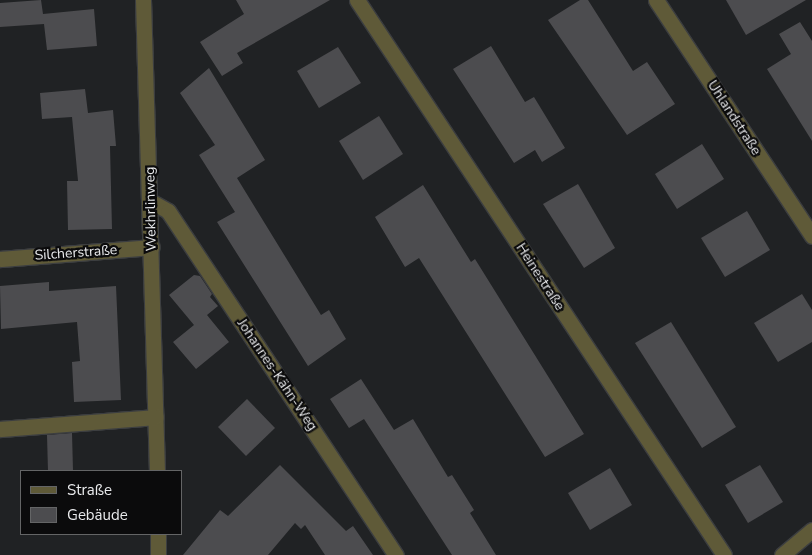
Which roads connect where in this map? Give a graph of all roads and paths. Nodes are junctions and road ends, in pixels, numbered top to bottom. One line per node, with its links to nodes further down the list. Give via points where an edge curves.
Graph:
1 (143, 0): 4 (street, Wekhrlinweg)
2 (357, 0): 15 (street, Heinestraße)
3 (656, 0): 5 (street, Uhlandstraße)
4 (152, 202): 6 (street, Wekhrlinweg); 14 (street, Johannes-Kähn-Weg, via 168,211)
5 (812, 236)
6 (152, 247): 7 (street, Silcherstraße); 8 (street, Wekhrlinweg)
7 (0, 259)
8 (156, 417): 9 (street); 10 (street, Wekhrlinweg)
9 (0, 429)
10 (157, 470)
11 (812, 530): 16 (street)
12 (158, 535): 13 (street)
13 (158, 555)
14 (396, 555)
15 (724, 555)
16 (782, 555)

